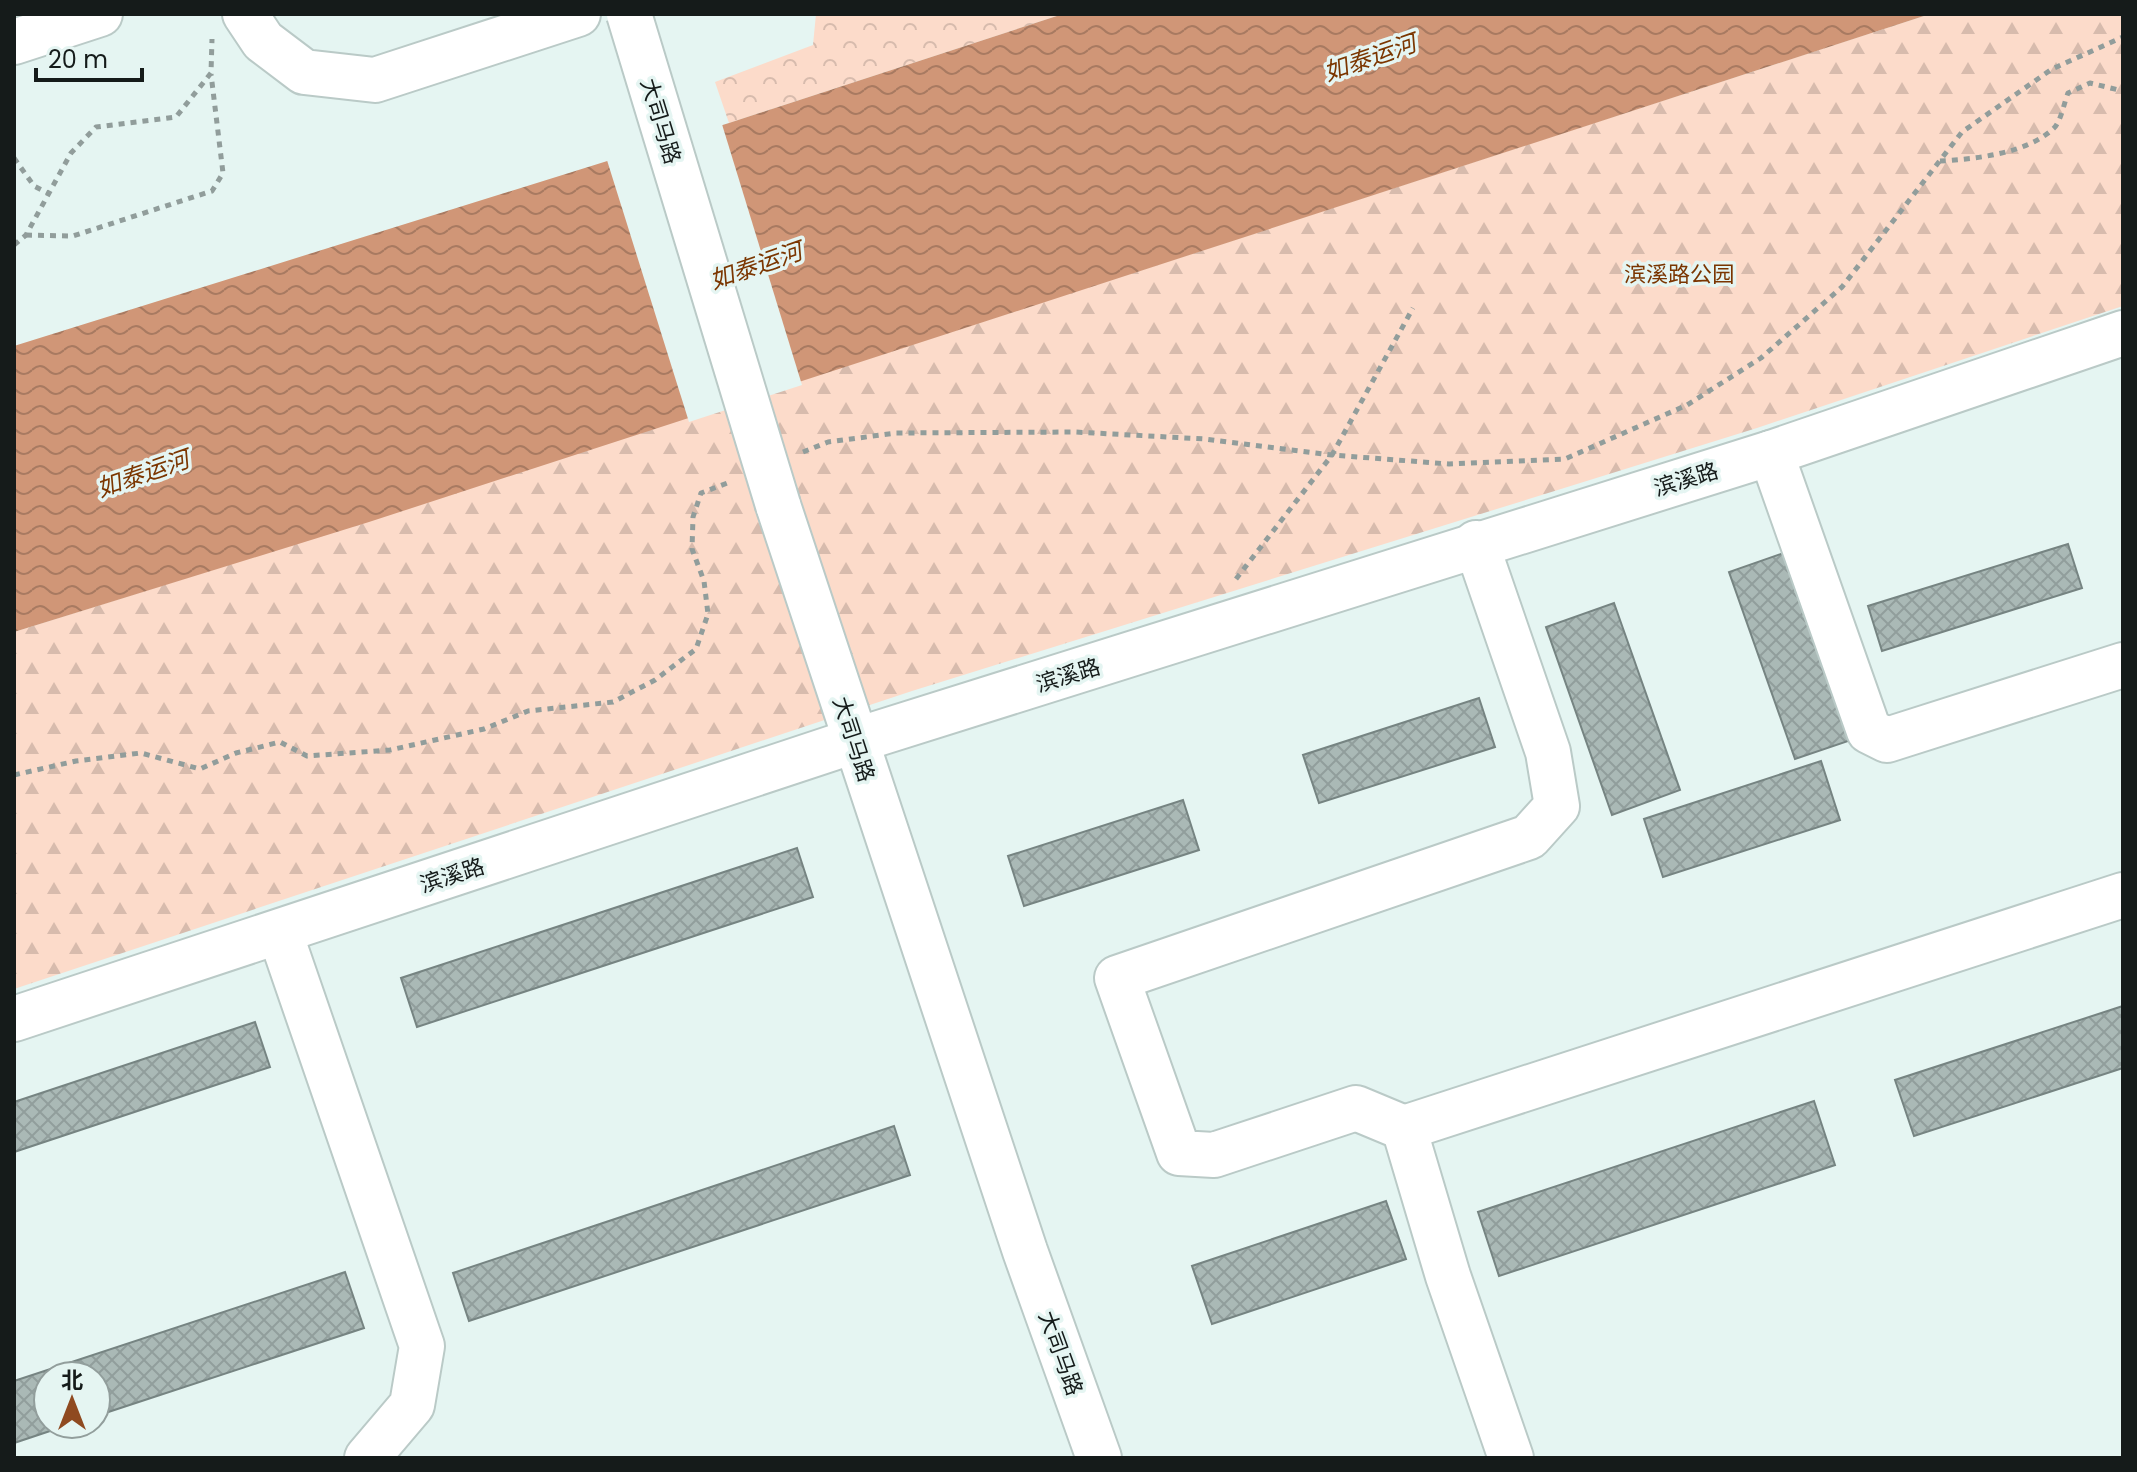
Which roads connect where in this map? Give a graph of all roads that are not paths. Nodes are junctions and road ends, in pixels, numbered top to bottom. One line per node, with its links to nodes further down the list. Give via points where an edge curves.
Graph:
1 (100, 14): 5 (street)
2 (578, 14): 4 (street, via 375,80 304,72 263,41)
3 (629, 14): 10 (street, 大司马路, bridge)
4 (229, 24)
5 (14, 42)
6 (2123, 333): 7 (street, 滨溪路)
7 (1771, 453): 8 (street, 滨溪路); 9 (street, via 1869,731 1887,740)
8 (1476, 543): 10 (street, 滨溪路); 14 (street, via 1548,752 1557,806 1529,837 1117,978 1179,1153 1214,1155 1356,1108)
9 (2123, 665)
10 (854, 741): 12 (street, 滨溪路); 16 (street, 大司马路)
11 (2123, 895): 14 (street)
12 (280, 933): 13 (street, 滨溪路); 15 (street, via 422,1346 412,1405)
13 (14, 1019)
14 (1404, 1128): 17 (street)
15 (367, 1458)
16 (1099, 1458)
17 (1511, 1458)

